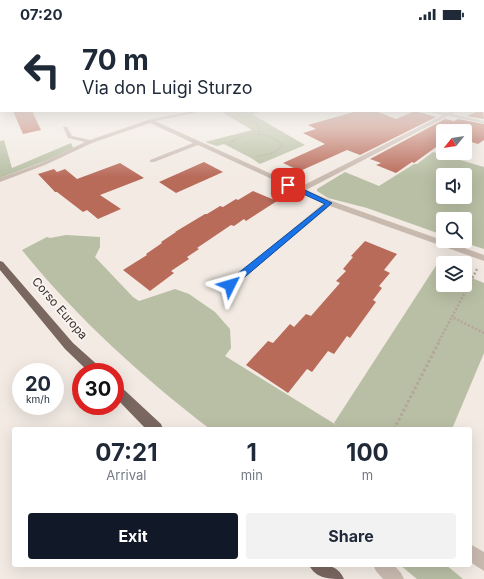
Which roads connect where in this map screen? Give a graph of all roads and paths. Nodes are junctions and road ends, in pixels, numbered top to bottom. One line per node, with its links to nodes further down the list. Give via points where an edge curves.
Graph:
1 (137, 126): 7 (street)
2 (160, 126): 8 (street)
3 (258, 126): 6 (path)
4 (424, 126): 13 (street)
5 (65, 128): 7 (street, via 70,137)
6 (259, 135): 9 (path, via 240,136 230,143); 10 (path, via 279,140 282,145 271,154)
7 (90, 142): 12 (street)
8 (198, 143): 11 (street); 13 (street)
9 (230, 147)
10 (254, 156)
11 (152, 161)
12 (0, 180)
13 (300, 190): 14 (street)
14 (329, 203): 15 (street); 17 (street)
15 (484, 259): 18 (path)
16 (0, 264): 20 (main road, Corso Europa, via 69,346)
17 (230, 285)
18 (452, 317): 19 (path); 23 (path)
19 (484, 333)
20 (87, 363)
21 (124, 398): 22 (main road)
22 (154, 427)
23 (395, 427)
24 (472, 553): 25 (street)
25 (484, 562)
26 (320, 567): 28 (main road)
27 (384, 567): 29 (street)
28 (335, 579)
29 (395, 579)

